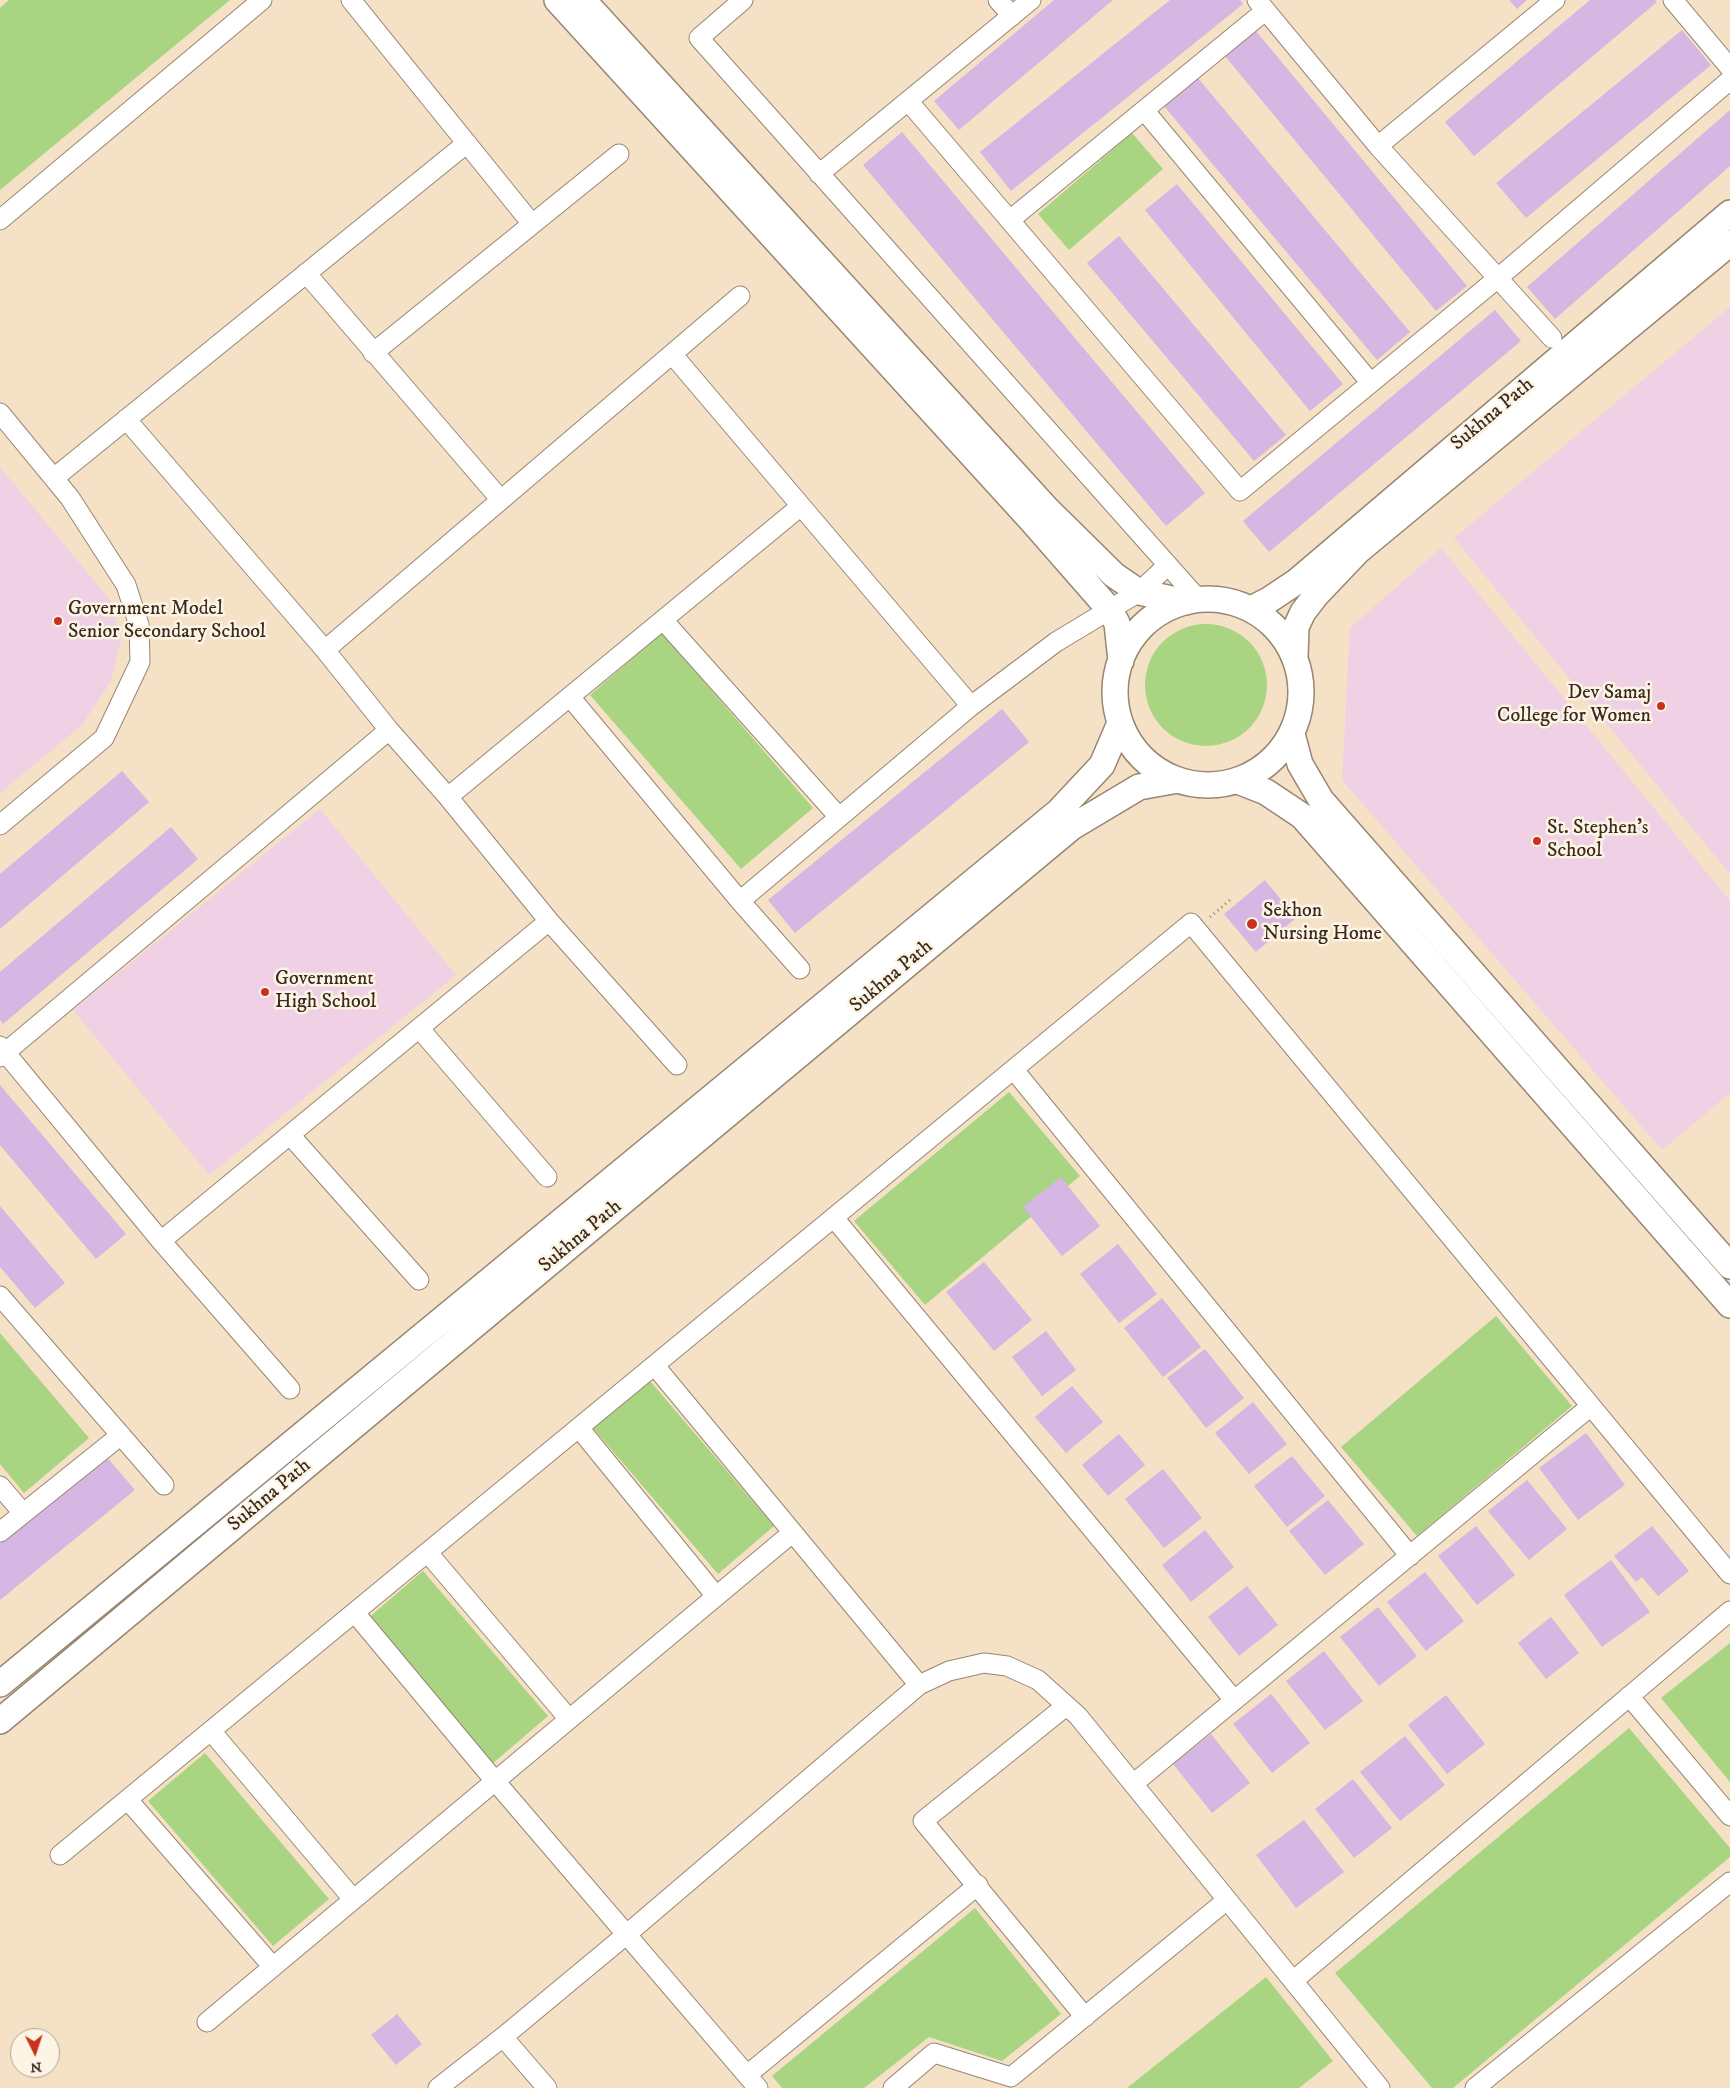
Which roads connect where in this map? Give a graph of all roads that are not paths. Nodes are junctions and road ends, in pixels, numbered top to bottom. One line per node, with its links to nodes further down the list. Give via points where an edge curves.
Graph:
1 (262, 0): 21 (street)
2 (351, 0): 16 (street)
3 (557, 0): 40 (main road, via 1032,520)
4 (583, 0): 38 (main road, via 1047,509 1114,575)
5 (743, 0): 19 (street, via 699,38)
6 (998, 0): 11 (street)
7 (1032, 0): 11 (street)
8 (1555, 0): 17 (street)
9 (1673, 0): 12 (street)
10 (1261, 5): 15 (street); 17 (street)
11 (1012, 16): 14 (street)
12 (1730, 68)
13 (1730, 80): 26 (street)
14 (909, 102): 19 (street); 22 (street)
15 (1144, 110): 22 (street); 31 (street)
16 (467, 143): 23 (street); 25 (street)
17 (1378, 146): 26 (street)
18 (619, 154): 23 (street)
19 (819, 174): 37 (street)
20 (1730, 213): 41 (main road, Sukhna Path, via 1296,582)
21 (0, 220)
22 (1010, 220): 31 (street, via 1240,491)
23 (532, 224): 29 (street)
24 (1730, 243): 44 (main road, Sukhna Path, via 1358,551 1304,612 1296,627)
25 (306, 273): 29 (street); 33 (street)
26 (1498, 278): 28 (street); 31 (street)
27 (740, 296): 30 (street)
28 (1552, 338)
29 (373, 353): 35 (street)
30 (672, 354): 35 (street); 36 (street)
31 (1370, 382)
32 (0, 413): 34 (street)
33 (126, 419): 34 (street); 43 (street)
34 (54, 478): 55 (street, via 126,585 139,625 140,662 104,738)
35 (501, 500): 43 (street)
36 (801, 506): 42 (street); 47 (street)
37 (1168, 564): 38 (street); 39 (street)
38 (1139, 592): 39 (main road); 40 (street)
39 (1193, 601): 41 (main road, via 1226,601); 45 (main road, via 1165,610 1146,623 1131,640)
40 (1109, 610): 45 (main road, via 1117,623); 47 (street, via 1056,642)
41 (1251, 610): 44 (main road, via 1277,629)
42 (663, 620): 46 (street); 54 (street)
43 (325, 650): 49 (street)
44 (1294, 657): 50 (main road, via 1302,696)
45 (1121, 661): 48 (main road, via 1116,681)
46 (570, 697): 53 (street); 56 (street)
47 (971, 706): 54 (street)
48 (1120, 723): 51 (main road, via 1143,758 1162,773); 87 (main road, Sukhna Path, via 1102,766 1058,812)
49 (389, 730): 53 (street); 60 (street)
50 (1292, 734): 52 (main road, via 1269,762); 67 (main road, via 1300,764 1321,800)
51 (1178, 780): 52 (main road, via 1208,785); 93 (main road, Sukhna Path, via 1139,786 1072,827)
52 (1238, 780): 70 (main road, via 1266,792 1302,816)
53 (448, 796): 57 (street)
54 (839, 817): 56 (street)
55 (0, 825)
56 (740, 901): 58 (street)
57 (549, 921): 59 (street); 61 (street)
58 (800, 968)
59 (419, 1028): 63 (street); 64 (street)
60 (2, 1052): 66 (street)
61 (678, 1065)
62 (1014, 1070): 65 (street); 73 (street, via 1191,923); 82 (street)
63 (290, 1135): 66 (street); 68 (street)
64 (547, 1177)
65 (834, 1218): 71 (street); 90 (street)
66 (161, 1241): 72 (street)
67 (1730, 1266)
68 (419, 1280)
69 (0, 1296): 75 (street)
70 (1730, 1305)
71 (655, 1366): 74 (street); 80 (street)
72 (290, 1389)
73 (1591, 1406): 82 (street); 83 (street)
74 (580, 1428): 81 (street); 84 (street)
75 (121, 1435): 76 (street); 78 (street)
76 (164, 1485)
77 (0, 1486): 78 (street)
78 (23, 1514): 79 (street)
79 (0, 1532)
80 (792, 1532): 84 (street); 88 (street)
81 (428, 1553): 86 (street); 92 (street)
82 (1410, 1556): 90 (street)
83 (1730, 1574)
84 (716, 1596): 92 (street)
85 (1730, 1611): 89 (street)
86 (354, 1613): 94 (street); 95 (street)
87 (0, 1684)
88 (919, 1685): 91 (street, via 949,1671 984,1663 1007,1666 1038,1680); 104 (street)
89 (1629, 1696): 98 (street); 106 (street)
90 (1234, 1700): 96 (street)
91 (1066, 1706): 96 (street, via 1078,1716); 101 (street, via 923,1821)
92 (569, 1719): 95 (street)
93 (0, 1721)
94 (211, 1732): 97 (street); 102 (street)
95 (495, 1781): 102 (street); 104 (street)
96 (1133, 1784): 103 (street)
97 (128, 1800): 99 (street); 105 (street)
98 (1730, 1816)
99 (60, 1855)
100 (1730, 1882): 115 (street)
101 (978, 1885): 107 (street); 110 (street)
102 (353, 1900): 105 (street)
103 (1228, 1900): 106 (street); 107 (street)
104 (627, 1934): 109 (street); 110 (street)
105 (273, 1967): 108 (street)
106 (1293, 1981): 114 (street)
107 (1085, 2017): 113 (street, via 1011,2076 934,2053)
108 (207, 2022)
109 (503, 2037): 111 (street); 112 (street)
110 (753, 2082)
111 (438, 2088)
112 (547, 2088)
113 (892, 2088)
114 (1380, 2088)
115 (1475, 2088)

